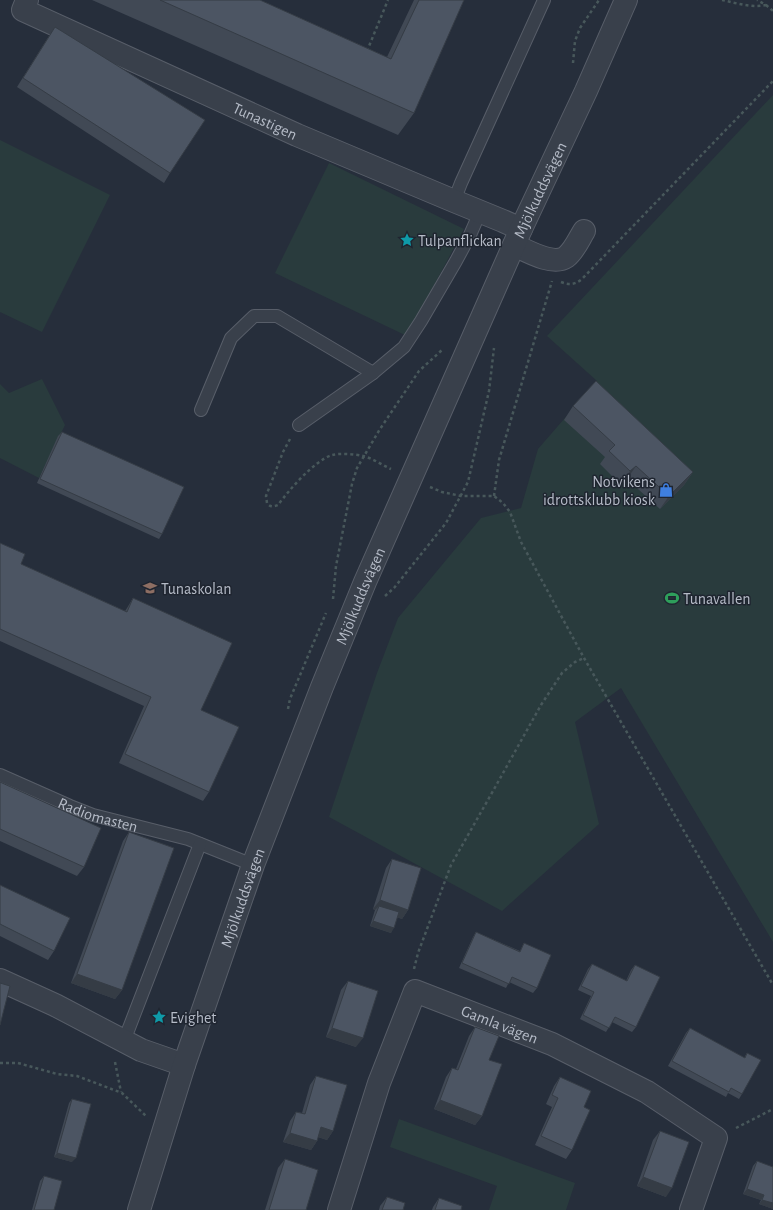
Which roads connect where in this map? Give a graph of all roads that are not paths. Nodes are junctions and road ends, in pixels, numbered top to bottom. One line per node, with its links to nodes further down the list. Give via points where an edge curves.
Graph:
1 (27, 0): 4 (street, Tunastigen, via 23,10 297,135)
2 (544, 0): 4 (lane)
3 (626, 0): 7 (street, Mjölkuddsvägen)
4 (454, 202): 5 (street, Tunastigen)
5 (480, 212): 7 (street, Tunastigen); 8 (lane, via 456,261 404,347)
6 (584, 231): 7 (street, Tunastigen, via 570,253 558,260 541,257)
7 (517, 237): 13 (street, Mjölkuddsvägen, via 365,582)
8 (373, 373): 9 (lane, via 277,316 254,316 231,338); 10 (lane)
9 (201, 410)
10 (299, 425)
11 (0, 775): 12 (lane, Radiomasten, via 94,815)
12 (200, 844): 13 (lane, Radiomasten); 15 (lane)
13 (253, 866): 16 (street, Mjölkuddsvägen)
14 (0, 980): 15 (street)
15 (124, 1041): 16 (street, via 141,1050)
16 (184, 1065): 17 (street, Mjölkuddsvägen)
17 (139, 1210)
18 (339, 1210): 19 (street, Gamla vägen, via 379,1084 415,991 559,1048 647,1092 716,1138)
19 (691, 1210)

